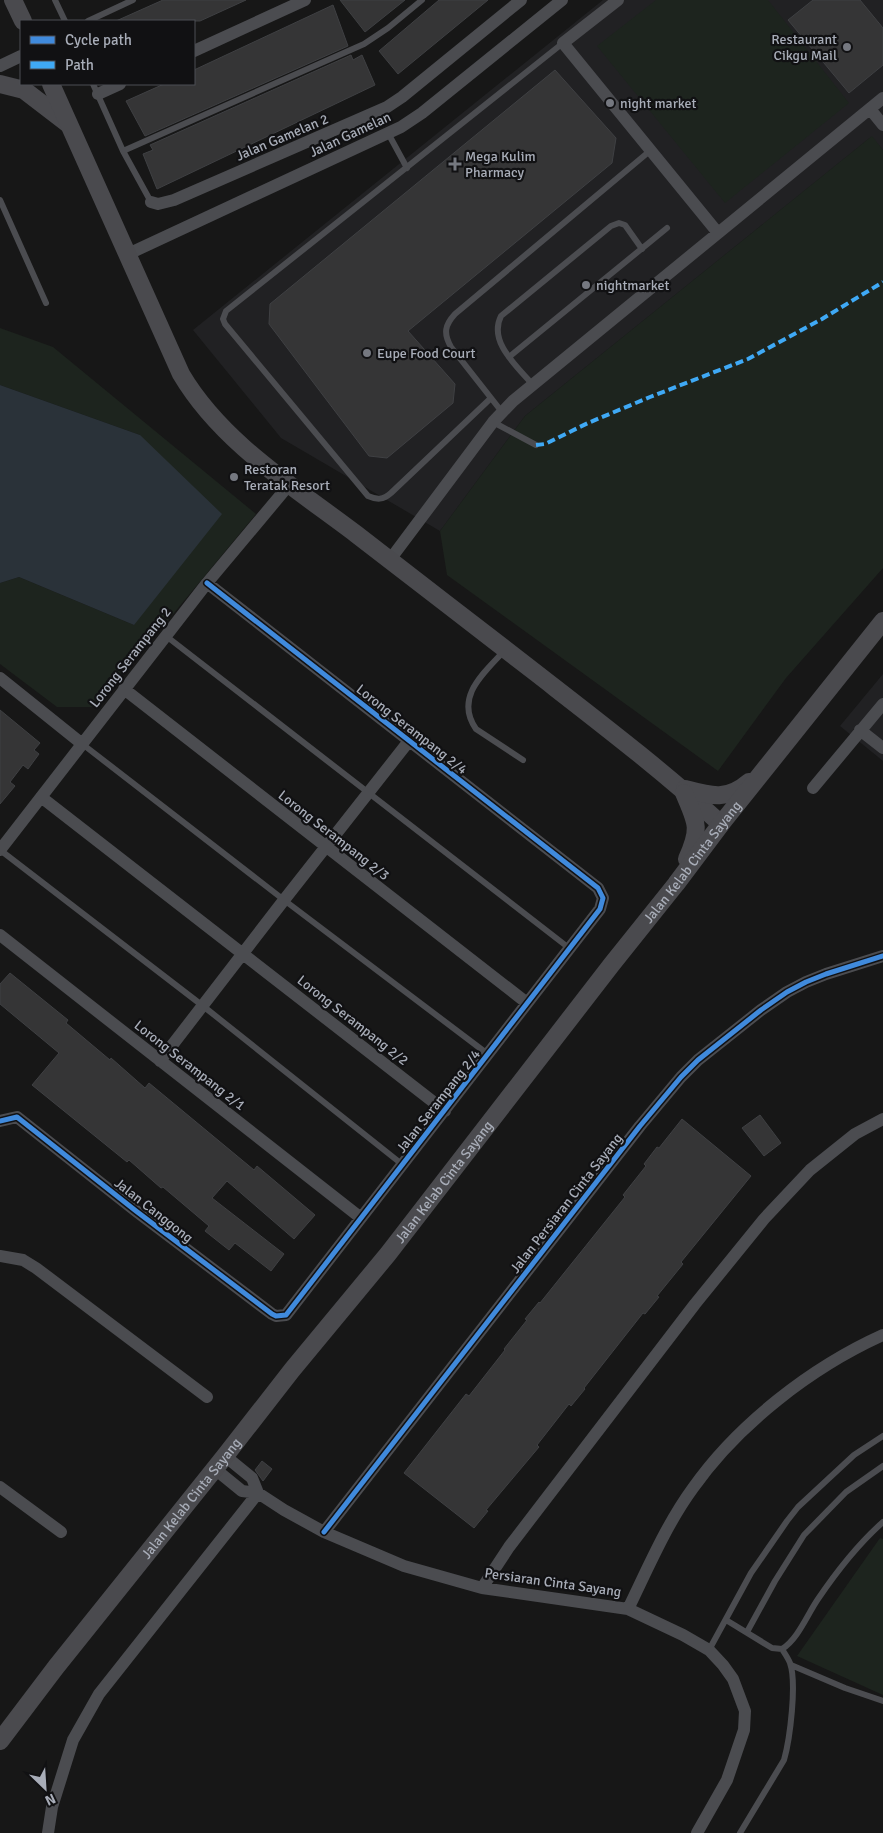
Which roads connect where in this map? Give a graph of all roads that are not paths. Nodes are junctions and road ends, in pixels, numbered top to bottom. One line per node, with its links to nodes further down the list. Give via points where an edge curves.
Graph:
1 (13, 0): 9 (main road)
2 (55, 0): 10 (lane)
3 (133, 0): 11 (lane)
4 (305, 0): 13 (street)
5 (422, 0): 26 (lane, via 364,44)
6 (520, 0): 29 (street, Jalan Gamelan 2, via 387,107 174,200 158,204)
7 (562, 0): 24 (street, Jalan Gamelan, via 422,113)
8 (618, 0): 12 (street)
9 (23, 20)
10 (65, 20)
11 (90, 20)
12 (564, 44): 25 (street); 27 (lane)
13 (195, 50)
14 (20, 56): 15 (street)
15 (0, 66)
16 (0, 84): 22 (main road, via 24,90)
17 (51, 85): 22 (main road)
18 (115, 85): 19 (street)
19 (96, 89): 26 (lane, Jalan Gamelan 2)
20 (883, 98): 21 (street)
21 (870, 109): 23 (street); 31 (street)
22 (69, 124): 33 (main road)
23 (883, 126)
24 (388, 133): 27 (lane); 33 (street, Jalan Gamelan)
25 (651, 150): 31 (street); 37 (lane, via 448,322 445,330 451,347)
26 (123, 151): 29 (lane, Jalan Gamelan 2)
27 (407, 168): 37 (lane, via 226,311 225,324 368,496 377,499 385,498)
28 (0, 200): 34 (lane)
29 (151, 202)
30 (667, 228): 32 (lane)
31 (718, 233): 36 (street)
32 (642, 249): 35 (lane); 35 (lane, via 625,225 619,222 548,277 501,316 497,335)
33 (126, 255): 41 (main road, via 191,391 217,423)
34 (46, 303)
35 (509, 357): 36 (lane)
36 (533, 385): 38 (street)
37 (491, 398): 38 (lane)
38 (502, 412): 39 (street)
39 (494, 422): 40 (lane); 42 (street)
40 (536, 445)
41 (289, 485): 42 (main road); 43 (street, Lorong Serampang 2)
42 (388, 561): 46 (main road)
43 (207, 583): 45 (street, Lorong Serampang 2); 51 (street, Lorong Serampang 2/4)
44 (883, 621): 55 (main road, Jalan Kelab Cinta Sayang)
45 (166, 636): 48 (street, Lorong Serampang 2); 58 (lane)
46 (505, 650): 54 (lane, via 472,688 468,709 476,729); 56 (main road)
47 (0, 678): 52 (street)
48 (124, 689): 52 (street, Lorong Serampang 2); 61 (street, Lorong Serampang 2/3)
49 (883, 704): 50 (street)
50 (860, 730): 53 (street); 57 (street)
51 (409, 741): 58 (street); 64 (street, Lorong Serampang 2/4)
52 (82, 743): 59 (street, Lorong Serampang 2); 65 (lane)
53 (883, 748)
54 (523, 760)
55 (764, 770): 56 (main road, via 745,786 722,796); 60 (main road, Jalan Kelab Cinta Sayang)
56 (682, 788): 60 (main road); 63 (main road, via 693,814 696,838)
57 (813, 788)
58 (368, 792): 61 (street); 67 (lane)
59 (41, 797): 62 (street, Lorong Serampang 2); 68 (street, Lorong Serampang 2/2)
60 (721, 824): 63 (main road, Jalan Kelab Cinta Sayang)
61 (325, 847): 65 (street); 70 (street, Lorong Serampang 2/3)
62 (0, 850): 71 (lane)
63 (676, 884): 84 (main road, Jalan Kelab Cinta Sayang, via 388,1254)
64 (601, 893): 67 (street, Jalan Serampang 2/4, via 600,909)
65 (284, 900): 68 (street); 72 (lane)
66 (0, 935): 73 (street, Lorong Serampang 2/1)
67 (569, 948): 70 (street, Jalan Serampang 2/4)
68 (243, 953): 71 (street); 74 (street, Lorong Serampang 2/2)
69 (883, 956): 90 (street, Jalan Persiaran Cinta Sayang, via 826,974 786,992 715,1045 681,1076)
70 (527, 1003): 72 (street, Jalan Serampang 2/4)
71 (203, 1006): 73 (street); 77 (lane)
72 (488, 1055): 74 (street, Jalan Serampang 2/4)
73 (160, 1061): 78 (street, Lorong Serampang 2/1)
74 (444, 1111): 77 (street, Jalan Serampang 2/4)
75 (883, 1119): 91 (street, via 854,1134 810,1170 764,1219 509,1547)
76 (0, 1120): 80 (street, Jalan Canggong, via 18,1117 158,1228 272,1314)
77 (403, 1165): 78 (street, Jalan Serampang 2/4)
78 (361, 1218): 80 (street, Jalan Serampang 2/4, via 286,1315)
79 (0, 1256): 82 (street, via 23,1260 36,1268)
80 (281, 1317)
81 (883, 1335): 92 (street, via 792,1388 720,1454 674,1518)
82 (207, 1397)
83 (883, 1436): 93 (lane, via 854,1455 798,1507 750,1573)
84 (220, 1463): 87 (street, via 252,1478); 99 (main road, Jalan Kelab Cinta Sayang)
85 (883, 1466): 94 (lane, via 846,1492 804,1535)
86 (0, 1487): 89 (street)
87 (258, 1493): 90 (street, Persiaran Cinta Sayang); 100 (street, via 99,1694 73,1740 52,1807)
88 (883, 1522): 95 (lane, via 850,1554)
89 (61, 1532)
90 (324, 1532): 91 (street, Persiaran Cinta Sayang, via 404,1566)
91 (482, 1588): 92 (street, Persiaran Cinta Sayang)
92 (628, 1608): 96 (street, Persiaran Cinta Sayang)
93 (726, 1620): 94 (lane); 96 (lane)
94 (747, 1632): 95 (lane, via 772,1648)
95 (782, 1649): 97 (lane)
96 (709, 1650): 101 (street, Persiaran Cinta Sayang, via 734,1679 745,1711 744,1730 727,1780)
97 (791, 1665): 98 (lane); 102 (lane, via 790,1736 784,1760)
98 (883, 1701)
99 (0, 1741)
100 (48, 1833)
101 (697, 1833)
102 (740, 1833)

